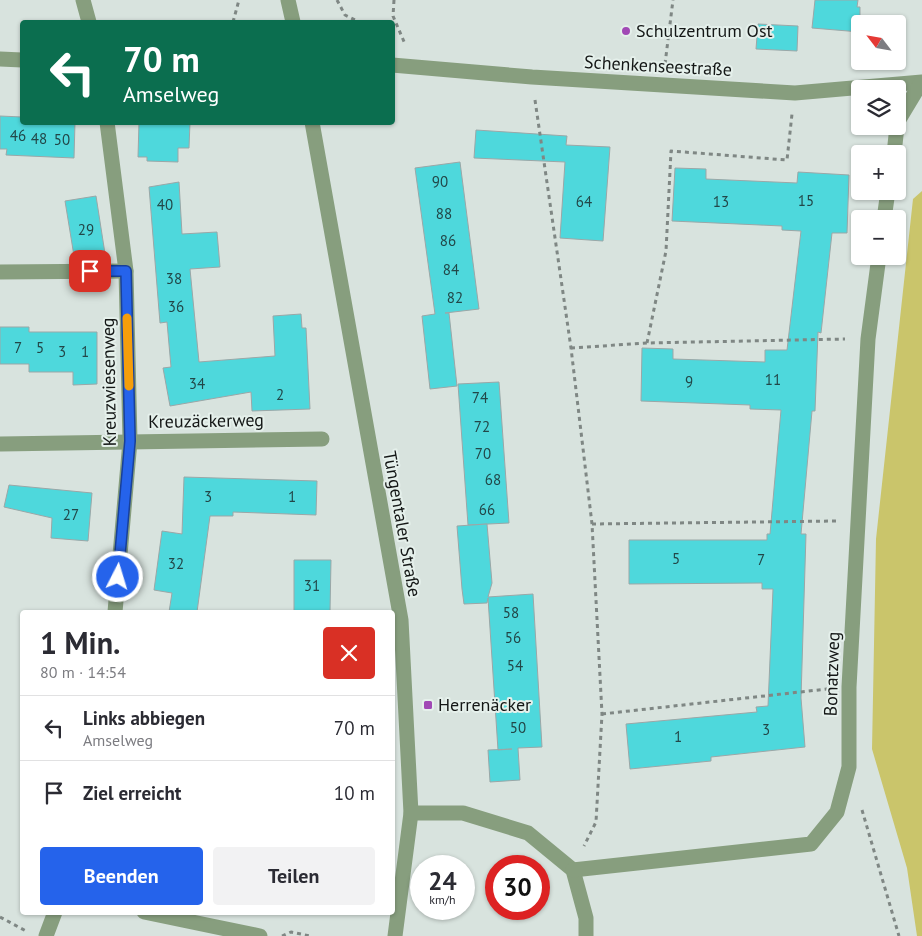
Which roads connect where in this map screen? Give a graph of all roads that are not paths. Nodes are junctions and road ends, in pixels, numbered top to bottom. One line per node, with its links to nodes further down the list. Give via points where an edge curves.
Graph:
1 (84, 0): 3 (street)
2 (288, 0): 4 (street)
3 (89, 20)
4 (293, 20)
5 (0, 59): 6 (street)
6 (20, 60)
7 (395, 65): 8 (street, Schenkenseestraße, via 794,93)
8 (922, 82): 9 (street)
9 (906, 110)
10 (107, 125): 13 (street, Kreuzwiesenweg)
11 (313, 125): 19 (street, Tüngentaler Straße, via 401,620)
12 (878, 265): 20 (street, Bonatzweg, via 868,338 849,686 849,767 838,812 811,844)
13 (126, 271): 14 (street); 16 (street, Kreuzwiesenweg)
14 (0, 272)
15 (322, 439): 16 (street, Kreuzäckerweg)
16 (130, 441): 17 (street, Kreuzäckerweg); 18 (street, Kreuzwiesenweg)
17 (1, 444)
18 (115, 610)
19 (411, 814): 20 (street, via 463,813 528,833); 25 (street, Tüngentaler Straße)
20 (573, 870): 26 (street, via 586,918)
21 (55, 915): 23 (street)
22 (158, 915): 24 (street)
23 (46, 936)
24 (260, 936)
25 (395, 936)
26 (586, 936)

